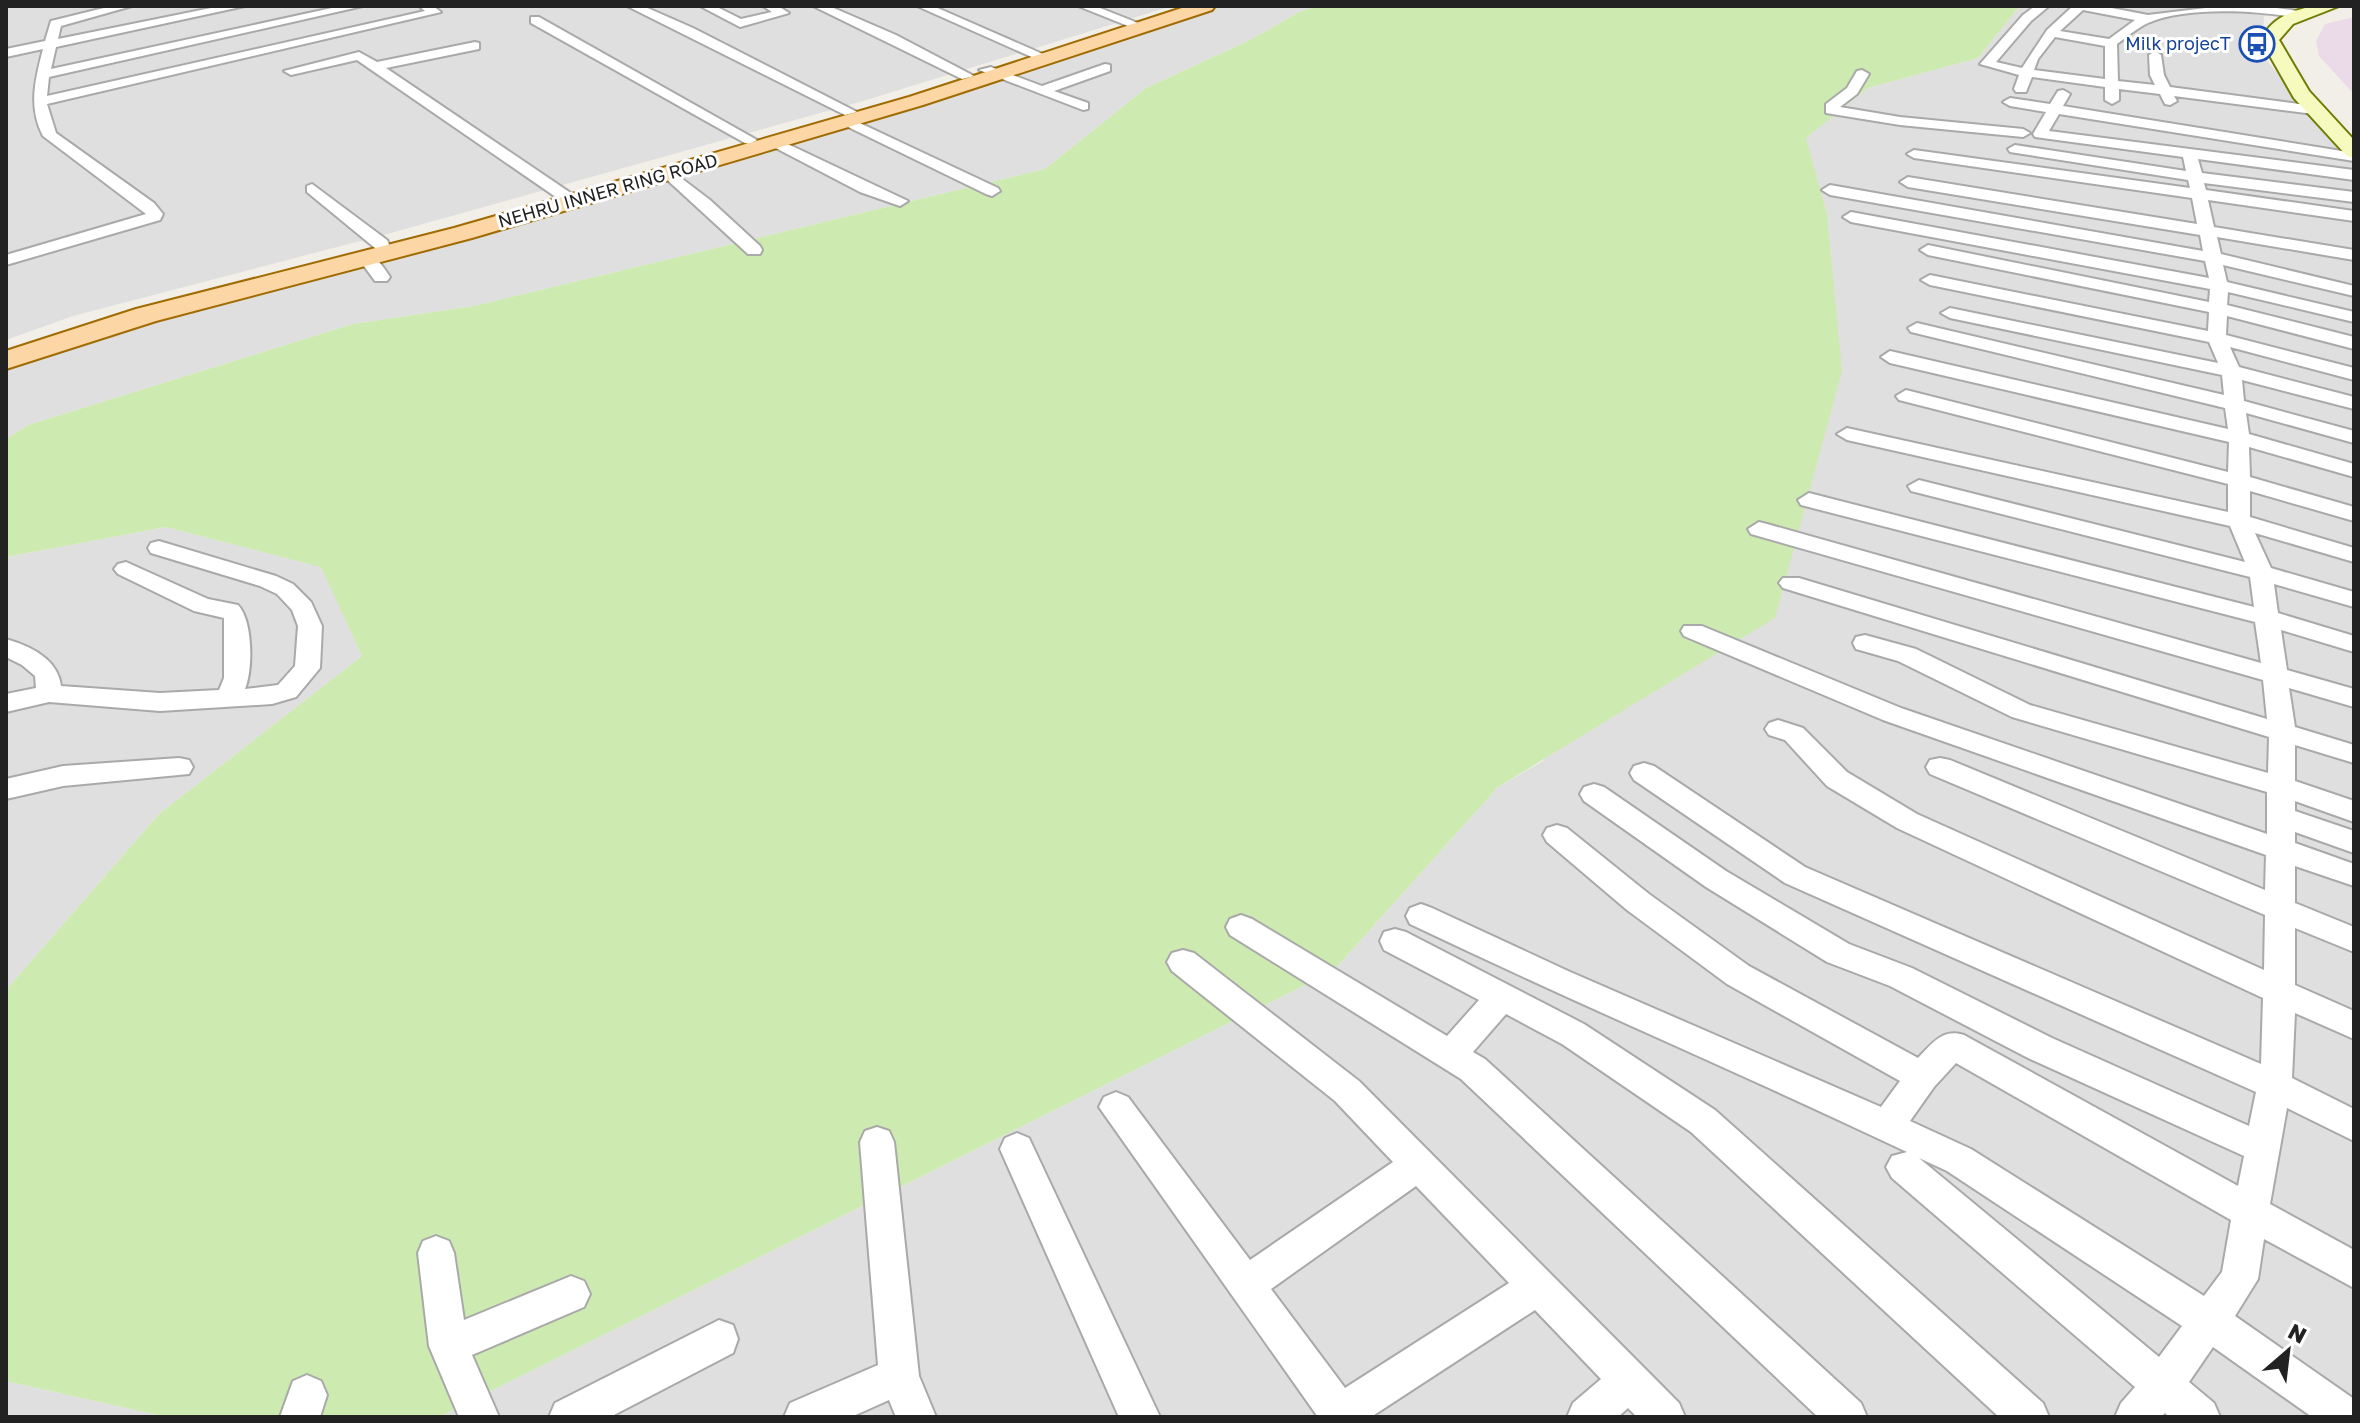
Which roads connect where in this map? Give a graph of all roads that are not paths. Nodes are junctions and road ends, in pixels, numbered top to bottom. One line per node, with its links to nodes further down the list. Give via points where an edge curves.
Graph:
1 (126, 6): 30 (street, via 60,21)
2 (162, 6): 22 (street)
3 (239, 6): 22 (street)
4 (357, 6): 27 (street)
5 (425, 6): 35 (street, via 435,12)
6 (662, 6): 18 (street)
7 (706, 6): 8 (street, via 740,23 783,13)
8 (769, 6)
9 (819, 6): 49 (street)
10 (923, 6): 32 (street)
11 (1084, 6): 25 (street)
12 (1183, 6): 25 (main road, NEHRU INNER RING ROAD)
13 (1206, 6): 49 (main road, NEHRU INNER RING ROAD)
14 (2043, 6): 34 (street)
15 (2173, 6): 20 (street)
16 (2090, 7): 23 (street); 26 (street)
17 (2278, 7): 20 (street); 21 (street)
18 (638, 8): 62 (street)
19 (2340, 8): 21 (street); 71 (street, via 2312,23 2294,50)
20 (2189, 13): 23 (street)
21 (2302, 15): 56 (street, via 2279,25 2270,40)
22 (182, 17): 27 (street); 30 (street)
23 (2149, 19): 29 (street)
24 (535, 20): 69 (street)
25 (1132, 23): 32 (main road, NEHRU INNER RING ROAD)
26 (2051, 33): 29 (street); 38 (street)
27 (216, 36): 35 (street); 48 (street)
28 (431, 40): 37 (street)
29 (2111, 43): 43 (street)
30 (48, 44): 33 (street); 48 (street)
31 (475, 46): 41 (street)
32 (1048, 48): 49 (main road, NEHRU INNER RING ROAD)
33 (6, 53)
34 (1995, 53): 38 (street); 46 (street, via 1989,66)
35 (251, 55): 57 (street)
36 (2155, 55): 51 (street)
37 (359, 56): 41 (street); 45 (street)
38 (2032, 58): 39 (street); 46 (street)
39 (2047, 60)
40 (2095, 66): 43 (street)
41 (374, 67): 84 (street)
42 (1105, 68): 54 (street)
43 (2111, 68): 44 (street); 52 (street)
44 (2126, 70)
45 (291, 71)
46 (2029, 73): 52 (street); 55 (street)
47 (2142, 73): 51 (street)
48 (45, 74): 57 (street)
49 (984, 74): 54 (street); 62 (main road, NEHRU INNER RING ROAD)
50 (1862, 74): 65 (street, via 1852,91 1830,108)
51 (2157, 75): 53 (street); 56 (street)
52 (2109, 84): 53 (street); 63 (street)
53 (2164, 90): 61 (street); 64 (street)
54 (1041, 91): 60 (street)
55 (2050, 94): 58 (street); 58 (street); 63 (street); 68 (street)
56 (2301, 94): 64 (street)
57 (40, 102): 93 (street, via 41,121 50,136 155,214 147,221)
58 (2010, 102): 66 (street)
59 (1921, 105): 65 (street)
60 (1083, 106)
61 (2174, 114): 63 (street); 71 (street); 89 (street)
62 (849, 116): 69 (main road, NEHRU INNER RING ROAD); 70 (main road, NEHRU INNER RING ROAD); 82 (street)
63 (2115, 117): 72 (street)
64 (2309, 118): 71 (street)
65 (1907, 122): 66 (street)
66 (1988, 130): 67 (street)
67 (2023, 133): 68 (street); 73 (street)
68 (2040, 134): 72 (street)
69 (750, 140): 84 (main road, NEHRU INNER RING ROAD)
70 (775, 142): 76 (main road, NEHRU INNER RING ROAD); 85 (street, via 865,189)
71 (2348, 142)
72 (2108, 143): 89 (street)
73 (2015, 149): 75 (street); 89 (street)
74 (1914, 154): 75 (street)
75 (2009, 167): 79 (street); 89 (street)
76 (668, 173): 84 (main road, NEHRU INNER RING ROAD); 90 (street)
77 (2354, 175): 89 (street)
78 (1908, 182): 86 (street)
79 (2018, 186): 86 (street); 89 (street)
80 (312, 189): 94 (street)
81 (1830, 190): 89 (street)
82 (992, 191)
83 (2354, 197): 89 (street)
84 (567, 198): 94 (main road, NEHRU INNER RING ROAD)
85 (900, 201)
86 (2026, 203): 89 (street)
87 (2354, 216): 89 (street)
88 (1851, 217): 89 (street)
89 (2203, 220): 91 (street); 92 (street); 96 (street); 98 (street); 100 (street); 101 (street)
90 (754, 250)
91 (1928, 250)
92 (2354, 255)
93 (6, 260)
94 (376, 260): 102 (main road, NEHRU INNER RING ROAD, via 138,307); 104 (main road, NEHRU INNER RING ROAD, via 173,308)
95 (1930, 280): 100 (street)
96 (2354, 291)
97 (1950, 313): 105 (street)
98 (2354, 317)
99 (1917, 328): 109 (street)
100 (2217, 338): 105 (street); 106 (street)
101 (2354, 343)
102 (6, 347)
103 (1890, 357): 112 (street)
104 (6, 360)
105 (2231, 371): 108 (street); 109 (street)
106 (2354, 374)
107 (1906, 396): 114 (street)
108 (2354, 403)
109 (2235, 404): 111 (street); 112 (street)
110 (1847, 434): 118 (street)
111 (2354, 437)
112 (2239, 438): 113 (street); 114 (street)
113 (2354, 471)
114 (2240, 481): 117 (street); 118 (street)
115 (1919, 486): 123 (street)
116 (1809, 500): 126 (street)
117 (2354, 514)
118 (2239, 521): 121 (street); 123 (street)
119 (1759, 529): 131 (street)
120 (159, 548): 133 (street, via 268,581 303,607 310,626 308,657 296,684 272,696)
121 (2354, 555)
122 (126, 569): 133 (street, via 202,606 230,610 236,617 237,678)
123 (2261, 573): 125 (street); 126 (street)
124 (1791, 583): 137 (street)
125 (2354, 600)
126 (2269, 618): 129 (street); 131 (street)
127 (1693, 631): 149 (street, via 1892,714)
128 (1865, 643): 142 (street, via 1907,655 2021,711)
129 (2354, 644)
130 (6, 647): 132 (street, via 47,674)
131 (2275, 674): 134 (street); 137 (street)
132 (49, 694): 133 (street, via 160,702); 135 (street)
133 (229, 698)
134 (2354, 698)
135 (6, 703)
136 (1778, 729): 157 (street, via 1794,734 1837,779 1907,821)
137 (2282, 730): 138 (street); 142 (street)
138 (2354, 754)
139 (179, 767): 143 (street, via 63,776)
140 (1940, 767): 151 (street)
141 (1644, 773): 162 (street, via 1795,875)
142 (2281, 786): 145 (street); 146 (street)
143 (6, 789)
144 (1594, 794): 167 (street, via 1716,879 1838,953 1901,977 2040,1048)
145 (2354, 812)
146 (2281, 817): 148 (street); 149 (street)
147 (1557, 835): 161 (street, via 1738,975)
148 (2354, 842)
149 (2281, 848): 150 (street); 151 (street)
150 (2354, 875)
151 (2280, 907): 154 (street); 157 (street)
152 (1421, 916): 164 (street)
153 (1241, 927): 160 (street)
154 (2354, 940)
155 (1395, 941): 158 (street)
156 (1183, 962): 169 (street, via 1347,1091)
157 (2279, 990): 159 (street); 162 (street)
158 (1502, 996): 160 (street); 192 (street, via 1573,1034 1703,1121)
159 (2354, 1026)
160 (1452, 1054): 191 (street)
161 (1922, 1077): 164 (street); 171 (street, via 1952,1045)
162 (2274, 1085): 165 (street); 167 (street)
163 (1116, 1107): 174 (street)
164 (1887, 1126): 177 (street, via 1959,1160)
165 (2354, 1126)
166 (877, 1142): 180 (street)
167 (2263, 1148): 171 (street)
168 (1017, 1149): 188 (street)
169 (1418, 1164): 174 (street); 175 (street)
170 (1904, 1167): 182 (street)
171 (2251, 1215): 173 (street); 177 (street, via 2239,1279)
172 (436, 1253): 179 (street)
173 (2354, 1270)
174 (1246, 1285): 183 (street)
175 (1538, 1286): 181 (street); 183 (street)
176 (571, 1294): 179 (street)
177 (2209, 1321): 182 (street); 195 (street)
178 (719, 1339): 185 (street)
179 (448, 1346): 184 (street)
180 (899, 1376): 186 (street); 187 (street)
181 (1629, 1381): 189 (street); 190 (street)
182 (2162, 1386): 193 (street); 194 (street)
183 (1341, 1416)
184 (479, 1417)
185 (569, 1417)
186 (804, 1417)
187 (916, 1417)
188 (1140, 1417)
189 (1587, 1417)
190 (1665, 1417)
191 (1847, 1417)
192 (2029, 1417)
193 (2135, 1417)
194 (2200, 1417)
195 (2346, 1417)

